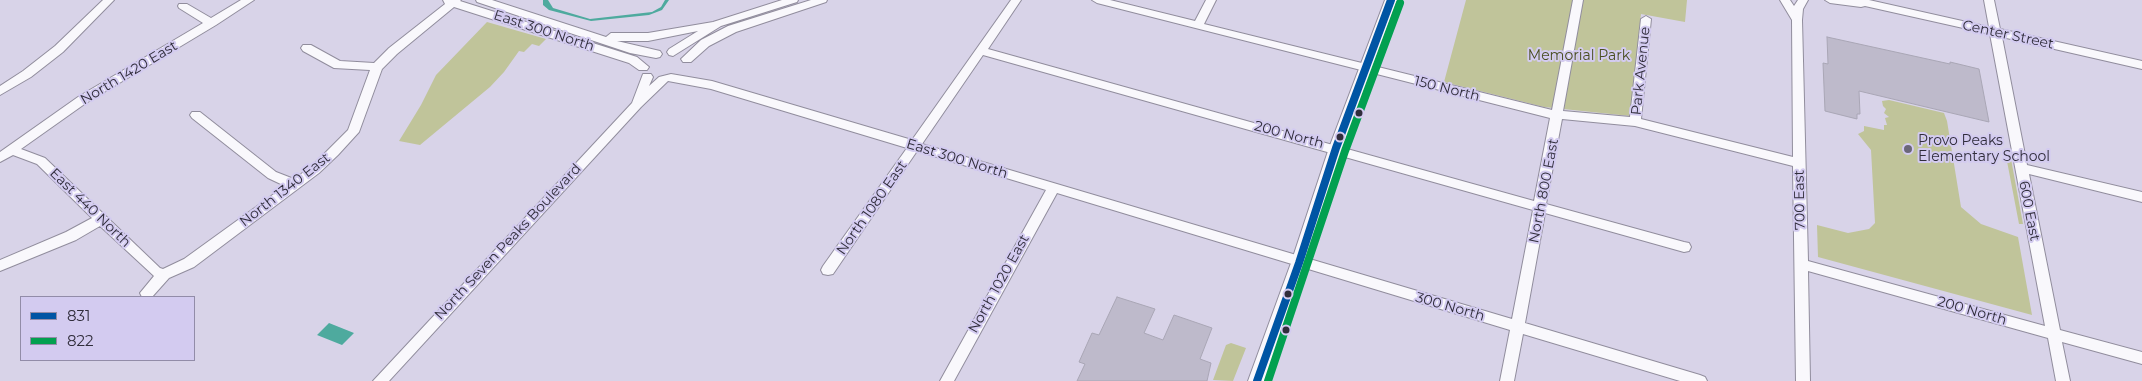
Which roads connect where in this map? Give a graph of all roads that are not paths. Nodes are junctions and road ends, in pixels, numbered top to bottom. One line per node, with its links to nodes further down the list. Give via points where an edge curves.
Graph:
1 (109, 0): 37 (street, via 59,49)
2 (249, 0): 21 (street, North 1420 East)
3 (482, 0): 25 (street, East 300 North)
4 (793, 0): 22 (street)
5 (822, 0): 30 (street, North Seven Peaks Boulevard, via 732,29 705,43)
6 (1016, 0): 27 (street)
7 (1097, 0): 23 (street, 150 North)
8 (1211, 0): 23 (street)
9 (1391, 0): 33 (main road)
10 (1578, 0): 40 (street, North 800 East)
11 (1785, 0): 20 (street, 700 East)
12 (1803, 0): 20 (street, 700 East)
13 (1830, 0): 18 (street, Center Street)
14 (1854, 0): 18 (street, Center Street)
15 (1989, 0): 24 (street, 600 East)
16 (450, 1): 32 (street, North 1340 East); 34 (street, East 300 North, via 633,60)
17 (183, 6): 21 (street)
18 (1873, 6): 24 (street, Center Street)
19 (1646, 19): 41 (street, Park Avenue)
20 (1797, 20): 46 (street, 700 East)
21 (212, 23): 44 (street, North 1420 East, via 82,100)
22 (717, 24): 25 (street, via 648,37); 28 (street)
23 (1198, 26): 33 (street, 150 North)
24 (1995, 33): 31 (street, Center Street); 47 (street, 600 East)
25 (592, 35): 29 (street, East 300 North)
26 (307, 48): 32 (street, via 338,65)
27 (981, 51): 42 (street, North 1080 East); 43 (street, 200 North)
28 (673, 52): 29 (street, East 300 North); 30 (street, East 300 North, via 684,55)
29 (656, 54): 34 (street, via 649,58)
30 (686, 63): 35 (street, North Seven Peaks Boulevard, via 683,72); 36 (street, East 300 North)
31 (2142, 65)
32 (377, 67): 48 (street, North 1340 East, via 353,132)
33 (1366, 68): 40 (street, 150 North); 43 (main road)
34 (645, 72): 35 (street, East 300 North); 38 (street, North Seven Peaks Boulevard)
35 (667, 79): 36 (street, East 300 North); 38 (street, North Seven Peaks Boulevard)
36 (712, 85): 42 (street, East 300 North)
37 (0, 92)
38 (637, 104): 65 (street, North Seven Peaks Boulevard)
39 (196, 115): 48 (street, via 272,175)
40 (1558, 115): 41 (street, 150 North); 51 (street, North 800 East)
41 (1635, 122): 46 (street, 150 North)
42 (915, 146): 49 (street, East 300 North); 58 (street, North 1080 East)
43 (1336, 148): 51 (street, 200 North); 55 (main road)
44 (11, 150): 45 (street, North 1420 East); 52 (street, East 440 North, via 42,161)
45 (0, 158)
46 (1800, 162): 56 (street, 700 East)
47 (2021, 168): 50 (street); 62 (street, 600 East)
48 (295, 185): 59 (street, North 1340 East, via 189,263)
49 (1053, 188): 53 (street, East 300 North); 66 (street, North 1020 East)
50 (2142, 197)
51 (1541, 206): 54 (street, 200 North); 61 (street, North 800 East)
52 (101, 219): 57 (street, via 71,236); 59 (street, East 440 North, via 156,272)
53 (1201, 233): 55 (street, 300 North)
54 (1684, 247)
55 (1299, 263): 61 (street, 300 North); 67 (main road)
56 (1801, 264): 62 (street, 200 North); 70 (street, 700 East)
57 (0, 266)
58 (828, 270)
59 (164, 274): 60 (street, North 1340 East)
60 (147, 293)
61 (1518, 327): 64 (street, 300 North); 68 (street, North 800 East)
62 (2053, 334): 63 (street, 200 North); 71 (street, 600 East)
63 (2142, 358)
64 (1675, 377): 69 (street, 300 North)
65 (387, 379)
66 (947, 381)
67 (1257, 381)
68 (1507, 381)
69 (1700, 381)
70 (1803, 381)
71 (2063, 381)

